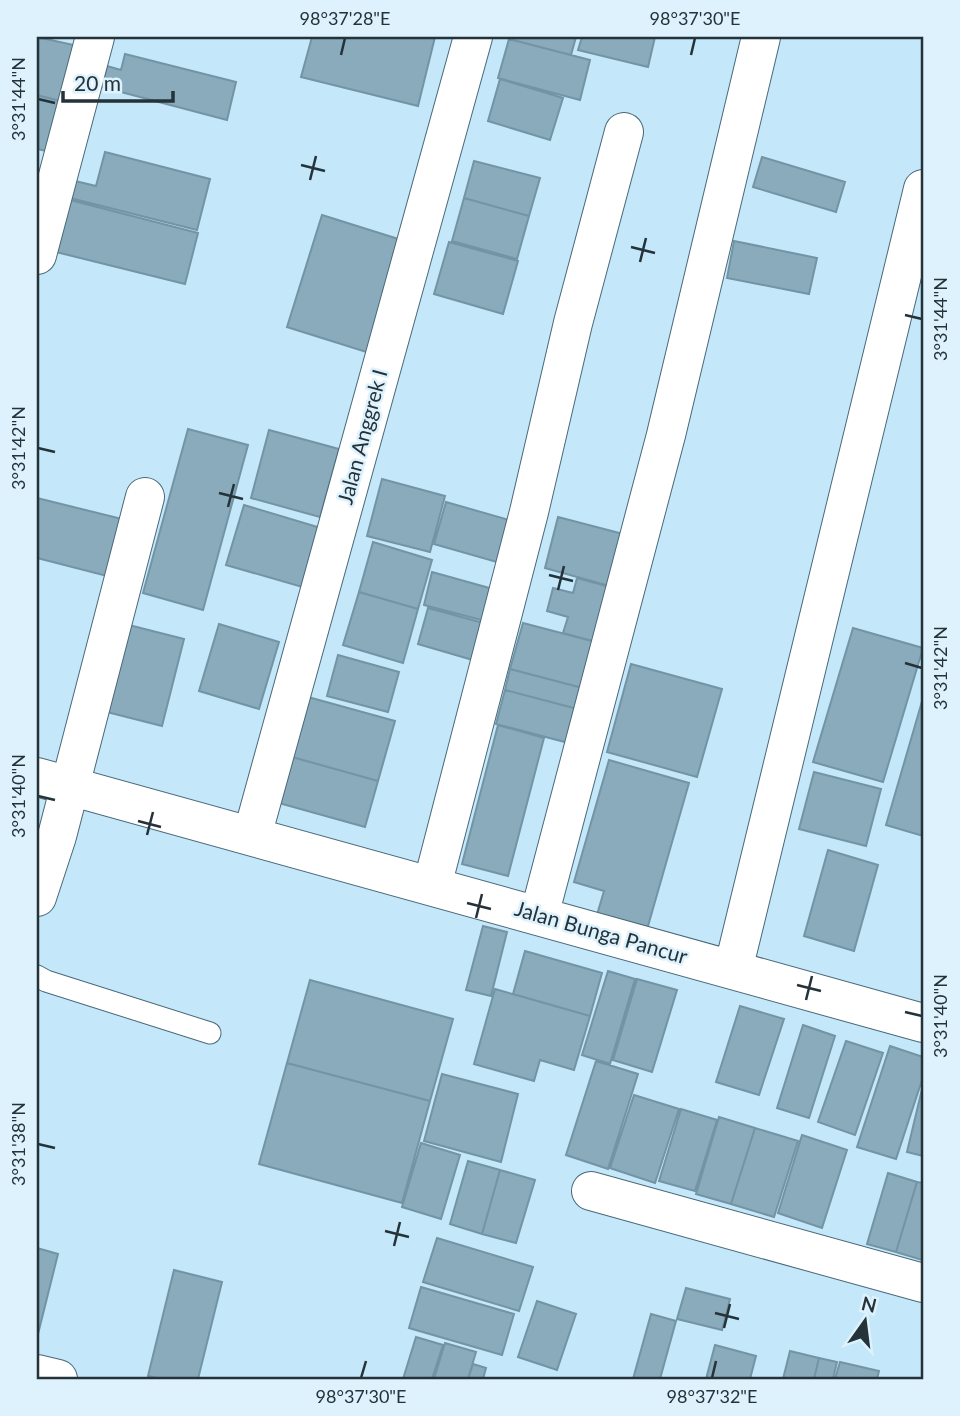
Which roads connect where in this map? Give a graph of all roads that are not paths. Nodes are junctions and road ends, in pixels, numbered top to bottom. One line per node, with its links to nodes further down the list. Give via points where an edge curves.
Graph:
1 (94, 37): 6 (street)
2 (473, 37): 9 (street, Jalan Anggrek I)
3 (761, 37): 12 (street, via 666,435)
4 (624, 132): 10 (street)
5 (923, 189): 13 (street)
6 (37, 256)
7 (145, 497): 8 (street)
8 (53, 781): 9 (street, Jalan Bunga Pancur); 11 (street)
9 (252, 836): 10 (street, Jalan Bunga Pancur)
10 (432, 886): 12 (street, Jalan Bunga Pancur)
11 (37, 897)
12 (539, 916): 13 (street, Jalan Bunga Pancur)
13 (733, 970): 15 (street, Jalan Bunga Pancur)
14 (37, 976): 16 (lane)
15 (923, 1023)
16 (211, 1033)
17 (591, 1191): 18 (street)
18 (923, 1283)
19 (37, 1374): 20 (street)
20 (58, 1379)

